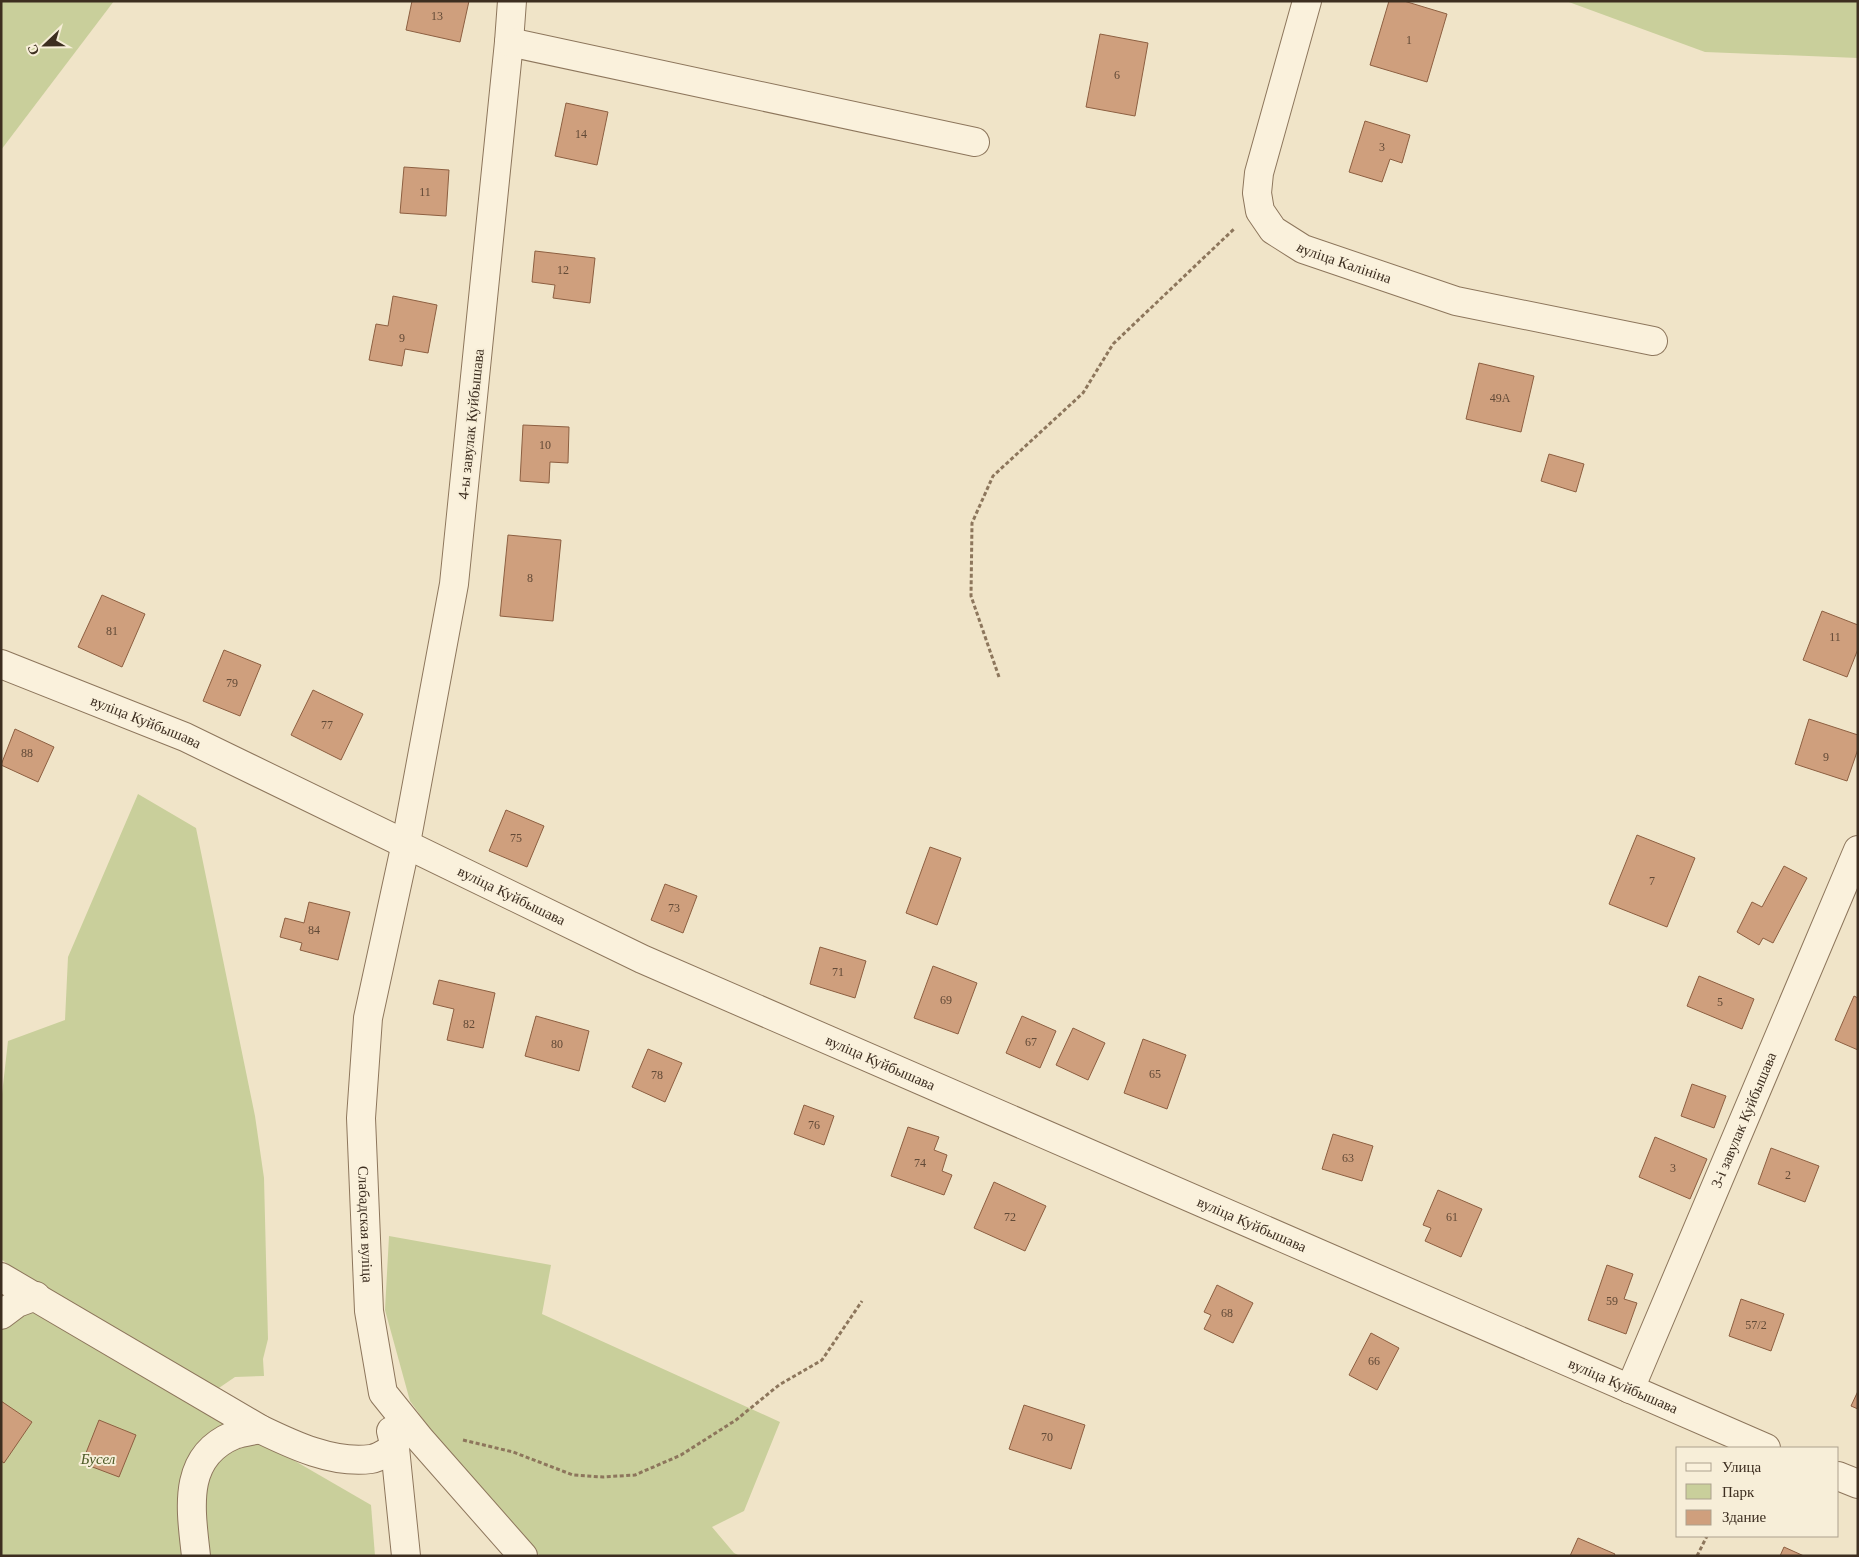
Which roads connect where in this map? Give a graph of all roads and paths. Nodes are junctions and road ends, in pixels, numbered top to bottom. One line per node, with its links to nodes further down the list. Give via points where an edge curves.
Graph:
1 (512, 1): 3 (street, 4-ы завулак Куйбышава)
2 (1307, 1): 5 (street, via 1259,173 1257,193)
3 (510, 42): 4 (street); 9 (street, 4-ы завулак Куйбышава, via 454,584)
4 (975, 142)
5 (1260, 211): 6 (street, вуліца Калініна, via 1273,230 1303,249 1456,302); 8 (path, via 1230,232 1112,344 1083,394 993,476 972,523 971,596)
6 (1653, 341)
7 (1, 664): 9 (street, вуліца Куйбышава, via 184,737)
8 (999, 677)
9 (406, 843): 15 (street, вуліца Куйбышава, via 642,959); 17 (street, Слабадская вуліца, via 368,1018 361,1118 368,1311 383,1392)
10 (1858, 850): 15 (street, 3-і завулак Куйбышава)
11 (1, 1277): 12 (street)
12 (36, 1296): 14 (street, via 17,1303); 16 (street)
13 (862, 1301): 17 (path, via 822,1360 779,1385 736,1420 681,1455 635,1475 573,1475 513,1452 469,1440)
14 (1, 1315)
15 (1630, 1389): 18 (street, вуліца Куйбышава)
16 (260, 1429): 17 (street, via 294,1446 348,1460 373,1459); 22 (street, via 234,1436 217,1445 201,1461 192,1483)
17 (408, 1443): 23 (street, Слабадская вуліца); 24 (street)
18 (1764, 1447)
19 (1839, 1476): 20 (street)
20 (1858, 1484)
21 (1706, 1537): 25 (path)
22 (196, 1556)
23 (406, 1556)
24 (523, 1556)
25 (1697, 1556)

